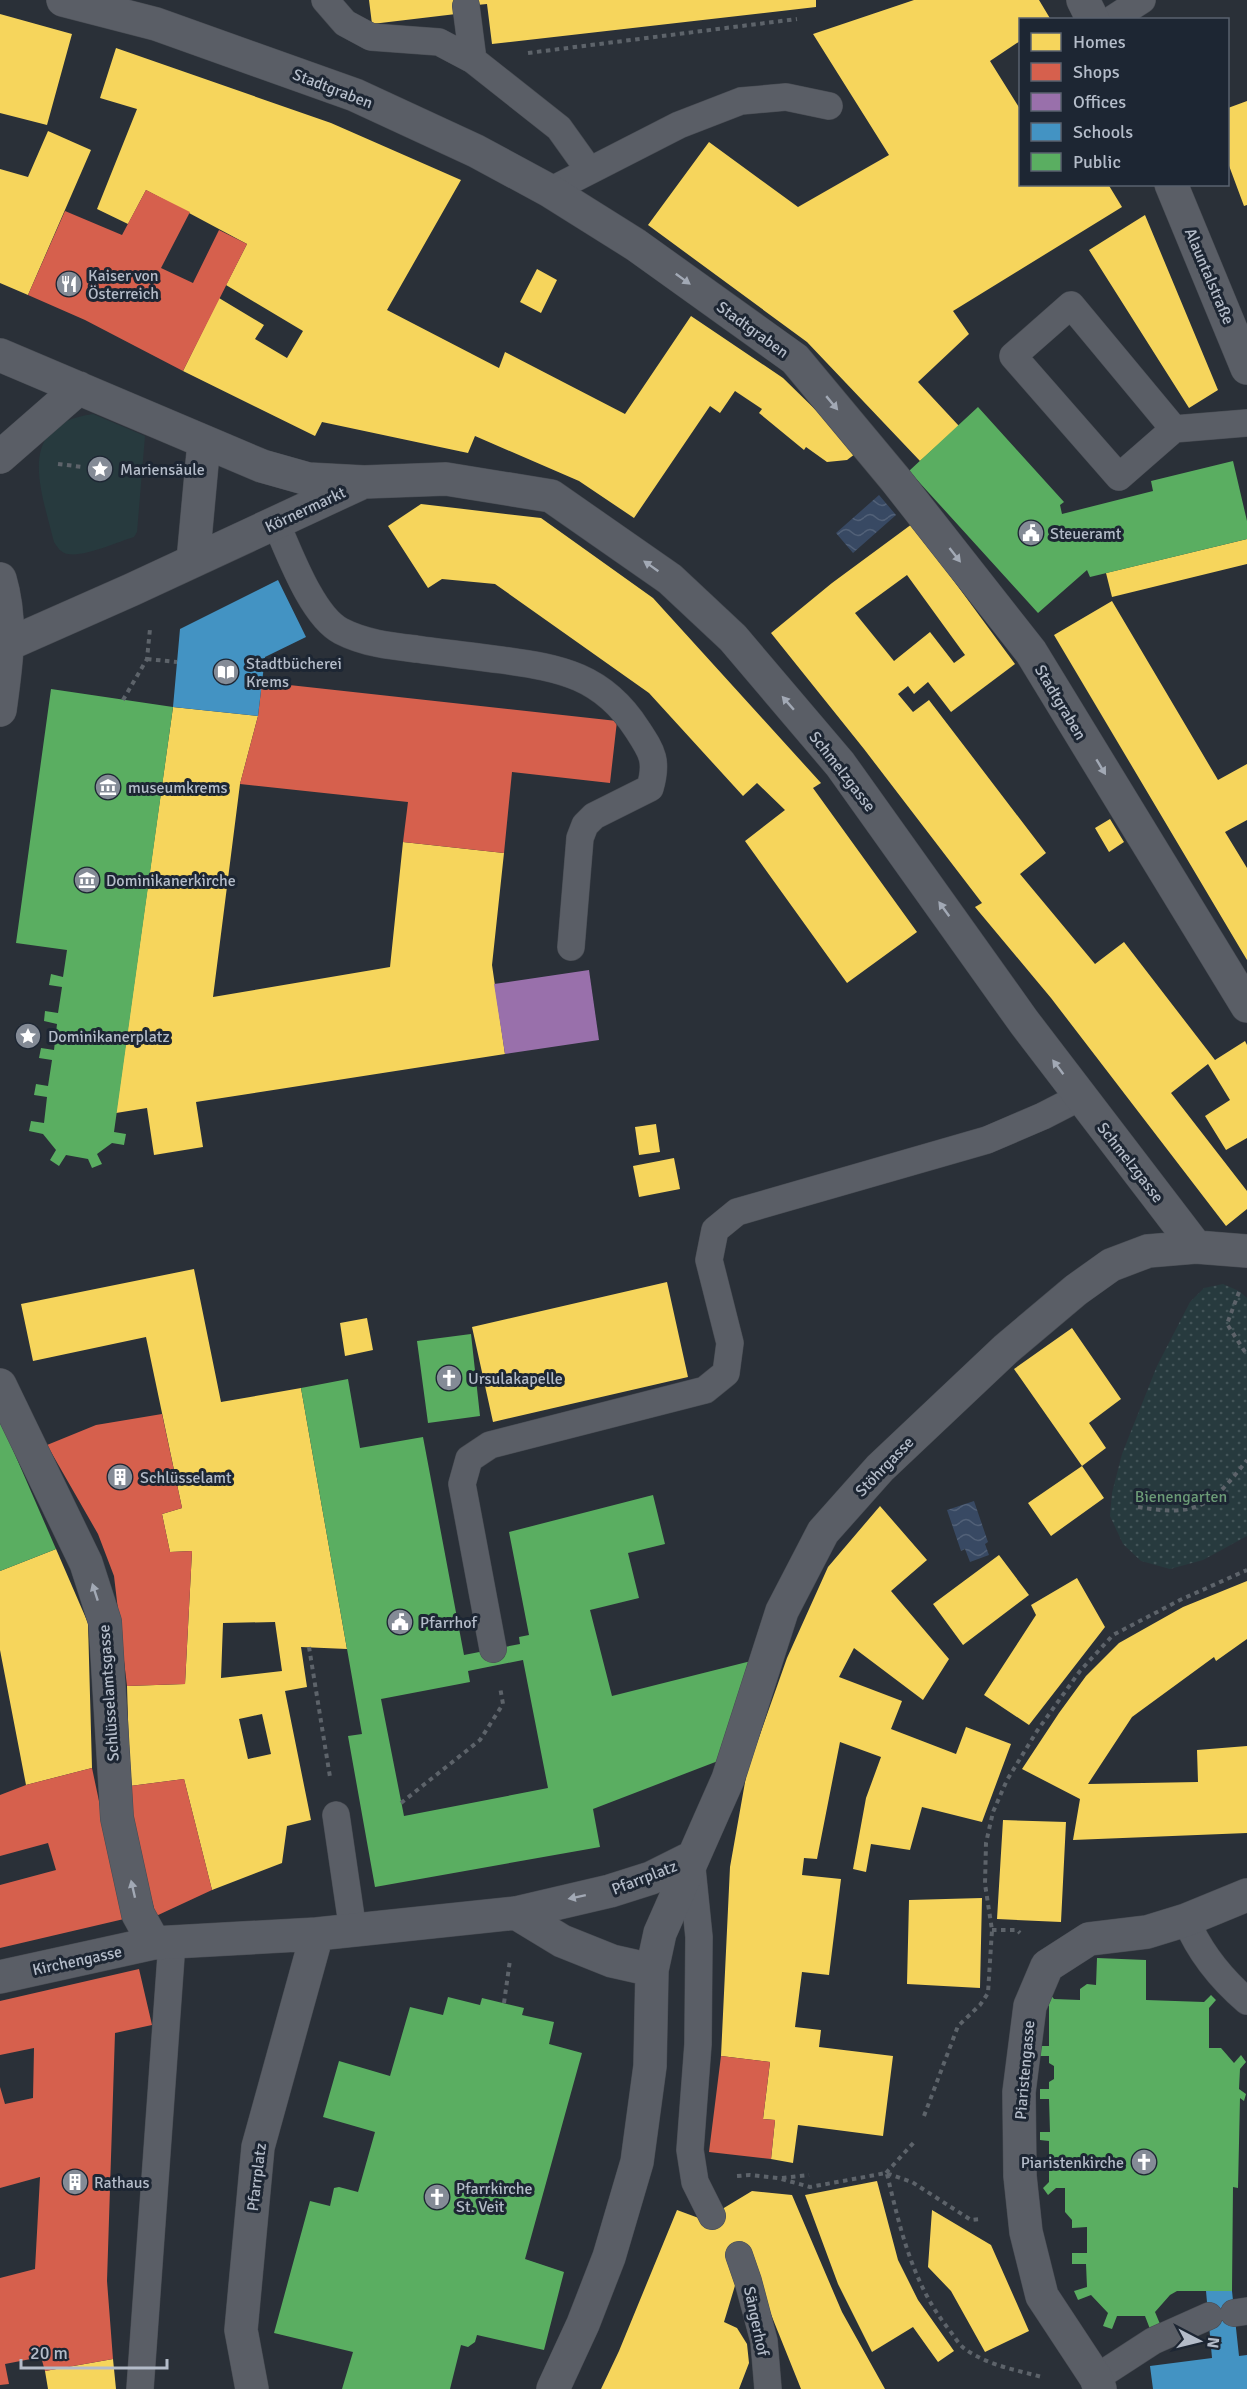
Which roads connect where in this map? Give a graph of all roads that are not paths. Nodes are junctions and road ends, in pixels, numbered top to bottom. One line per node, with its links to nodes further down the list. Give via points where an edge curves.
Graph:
1 (63, 0): 12 (street, Stadtgraben, via 156,24 355,95)
2 (1083, 0): 6 (street)
3 (1142, 0): 7 (lane)
4 (327, 1): 8 (lane, via 345,23 371,37 439,42)
5 (466, 6): 8 (lane)
6 (1092, 18)
7 (1114, 18)
8 (474, 60): 10 (lane, via 559,128)
9 (829, 106): 10 (lane, via 786,97 741,101 679,125)
10 (589, 170): 12 (lane)
11 (1172, 186): 14 (street, Alauntalstraße)
12 (550, 190): 27 (street, Stadtgraben, one-way to 27, via 636,245 795,359 1031,652)
13 (0, 355): 15 (street, Körnermarkt)
14 (1247, 368)
15 (79, 388): 18 (street, Körnermarkt); 19 (street)
16 (1247, 423): 17 (lane)
17 (1174, 429): 17 (lane, via 1071,305 1013,356 1119,477)
18 (204, 442): 20 (street, Körnermarkt, via 262,466 308,479); 22 (street)
19 (0, 457)
20 (364, 482): 21 (street, Körnermarkt); 28 (street, Schmelzgasse, one-way to 20, via 840,764 732,638 670,579 551,496 446,479)
21 (276, 523): 22 (street, Körnermarkt); 26 (lane, via 314,605 339,630 377,644 547,666 579,676 607,693 626,713 652,753 655,771 650,788 594,816 585,825 580,838)
22 (194, 561): 24 (street, Körnermarkt)
23 (0, 579): 24 (street)
24 (9, 644): 25 (street)
25 (0, 710)
26 (572, 947)
27 (1247, 1006)
28 (1080, 1097): 29 (street, Schmelzgasse); 32 (lane, via 987,1140 737,1212 715,1230 709,1260 730,1343 726,1373 705,1390 490,1444 469,1459 462,1484)
29 (1196, 1247): 30 (street, Stöhrgasse); 34 (street, Stöhrgasse, via 1148,1251 1111,1265 1076,1290 1006,1349 880,1467 823,1532 782,1611 728,1779)
30 (1247, 1251)
31 (0, 1387): 40 (street, Schlüsselamtsgasse, one-way to 31, via 138,1914 117,1818 105,1622 86,1563)
32 (494, 1649)
33 (336, 1815): 38 (lane)
34 (691, 1858): 36 (street, Pfarrplatz, one-way to 36, via 651,1878 610,1891); 41 (street, Pfarrplatz, via 660,1933); 44 (lane, via 699,1937 699,2044 690,2150 695,2181)
35 (1247, 1895): 37 (street)
36 (516, 1913): 38 (street, Pfarrplatz); 41 (street, via 562,1941 612,1961)
37 (1186, 1920): 43 (lane, via 1196,1944 1224,1981); 47 (street, Piaristengasse, via 1147,1932 1089,1939 1047,1966 1030,2006 1019,2092 1020,2176 1026,2232 1042,2296)
38 (353, 1931): 39 (street, Pfarrplatz)
39 (317, 1934): 40 (street, Pfarrplatz); 49 (street, Pfarrplatz, via 258,2147 241,2330)
40 (163, 1942): 42 (street, Kirchengasse); 48 (lane)
41 (652, 1970): 50 (street, Pfarrplatz, via 650,2066 638,2162 609,2257)
42 (0, 1977)
43 (1247, 2001)
44 (712, 2216)
45 (738, 2255): 51 (lane, Sängerhof, via 764,2341)
46 (1230, 2313): 47 (lane, via 1153,2341)
47 (1098, 2384)
48 (140, 2389)
49 (252, 2389)
50 (553, 2389)
51 (768, 2389)

